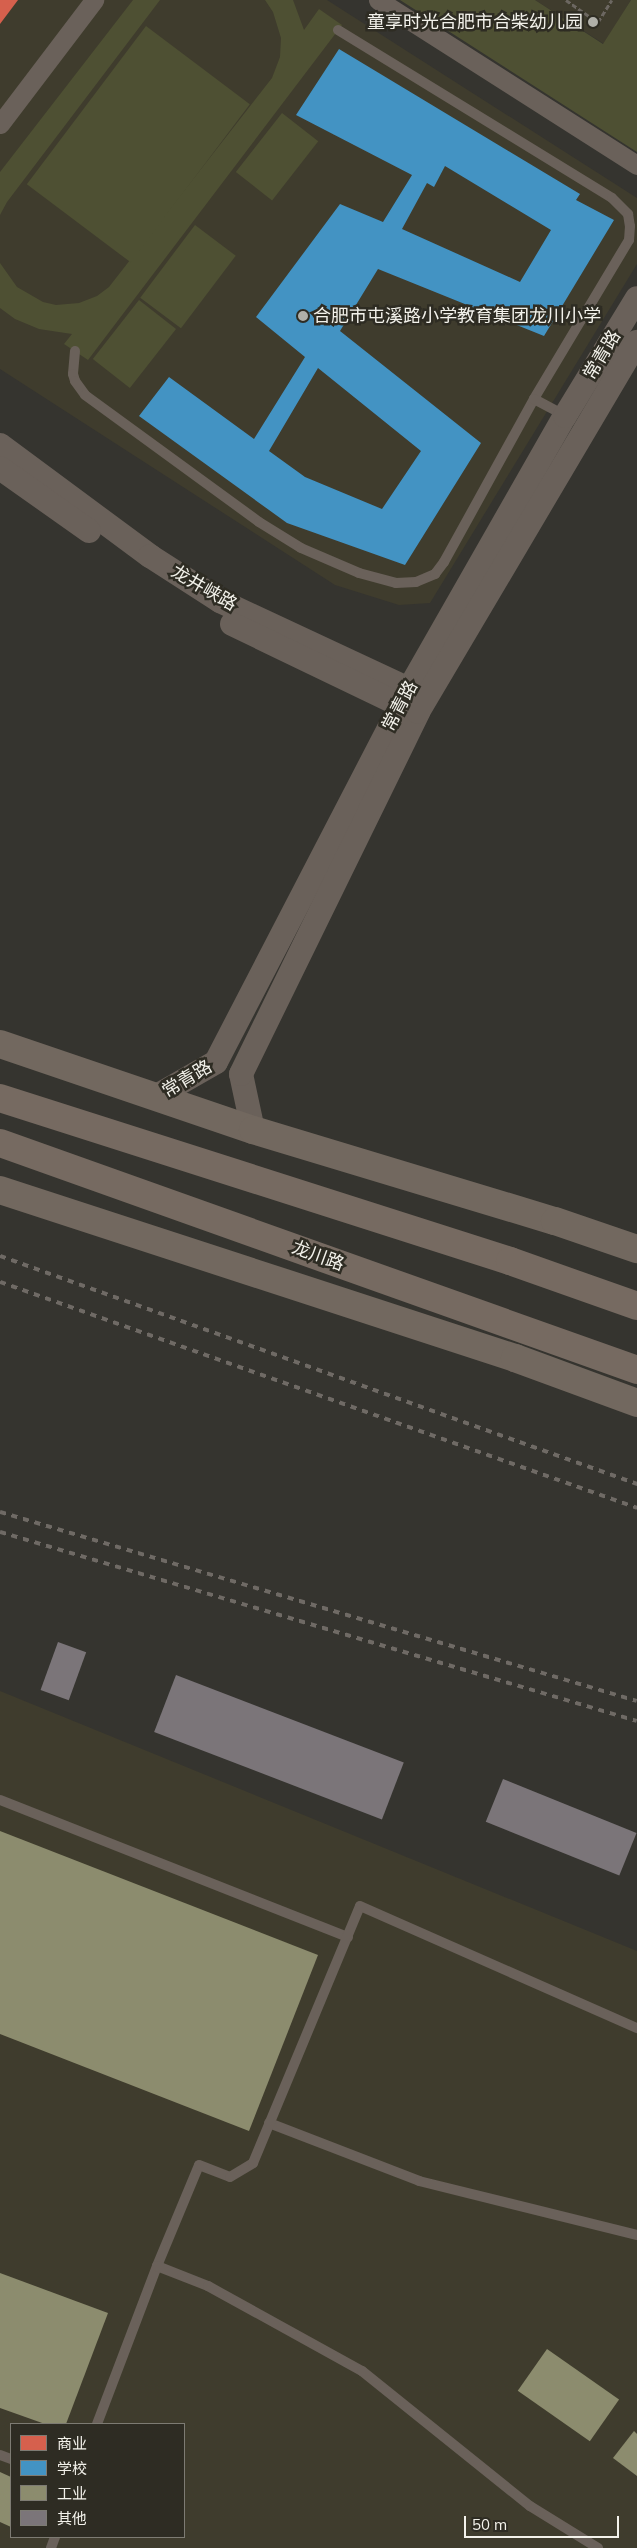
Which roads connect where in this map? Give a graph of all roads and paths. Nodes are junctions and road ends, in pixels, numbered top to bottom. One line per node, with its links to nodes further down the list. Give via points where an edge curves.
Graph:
1 (94, 0): 6 (street)
2 (378, 0): 7 (street)
3 (566, 0): 4 (path, via 598,22)
4 (612, 0)
5 (338, 30): 11 (lane, via 612,198 625,210 630,226 629,240)
6 (0, 124)
7 (637, 165)
8 (637, 298): 12 (street, 常青路)
9 (637, 342): 12 (street, 常青路)
10 (75, 351): 11 (lane, via 73,374 85,394 259,522 301,548 359,573 396,583 416,582 435,574)
11 (534, 399): 12 (lane)
12 (576, 421): 15 (street, 常青路)
13 (0, 446): 15 (street, 龙井峡路, via 150,556 220,601)
14 (0, 468): 15 (street, 龙井峡路, via 212,614)
15 (414, 700): 17 (street, 常青路, via 216,1062); 19 (street, 常青路, via 241,1074)
16 (0, 1044): 17 (main road)
17 (155, 1097): 19 (main road)
18 (0, 1098): 23 (highway, via 510,1261)
19 (253, 1130): 22 (main road)
20 (0, 1143): 24 (highway, 龙川路)
21 (0, 1190): 25 (main road, 龙川路, via 515,1358)
22 (637, 1249)
23 (637, 1306)
24 (637, 1370)
25 (637, 1403)
26 (0, 1800): 27 (lane)
27 (348, 1936): 28 (lane, via 360,1906); 29 (lane)
28 (637, 2028)
29 (269, 2123): 30 (lane, via 419,2181); 31 (lane, via 253,2163 230,2176 199,2165)
30 (637, 2235)
31 (157, 2266): 32 (lane); 33 (lane, via 208,2286 362,2371 530,2506)
32 (97, 2423)
33 (598, 2548)

